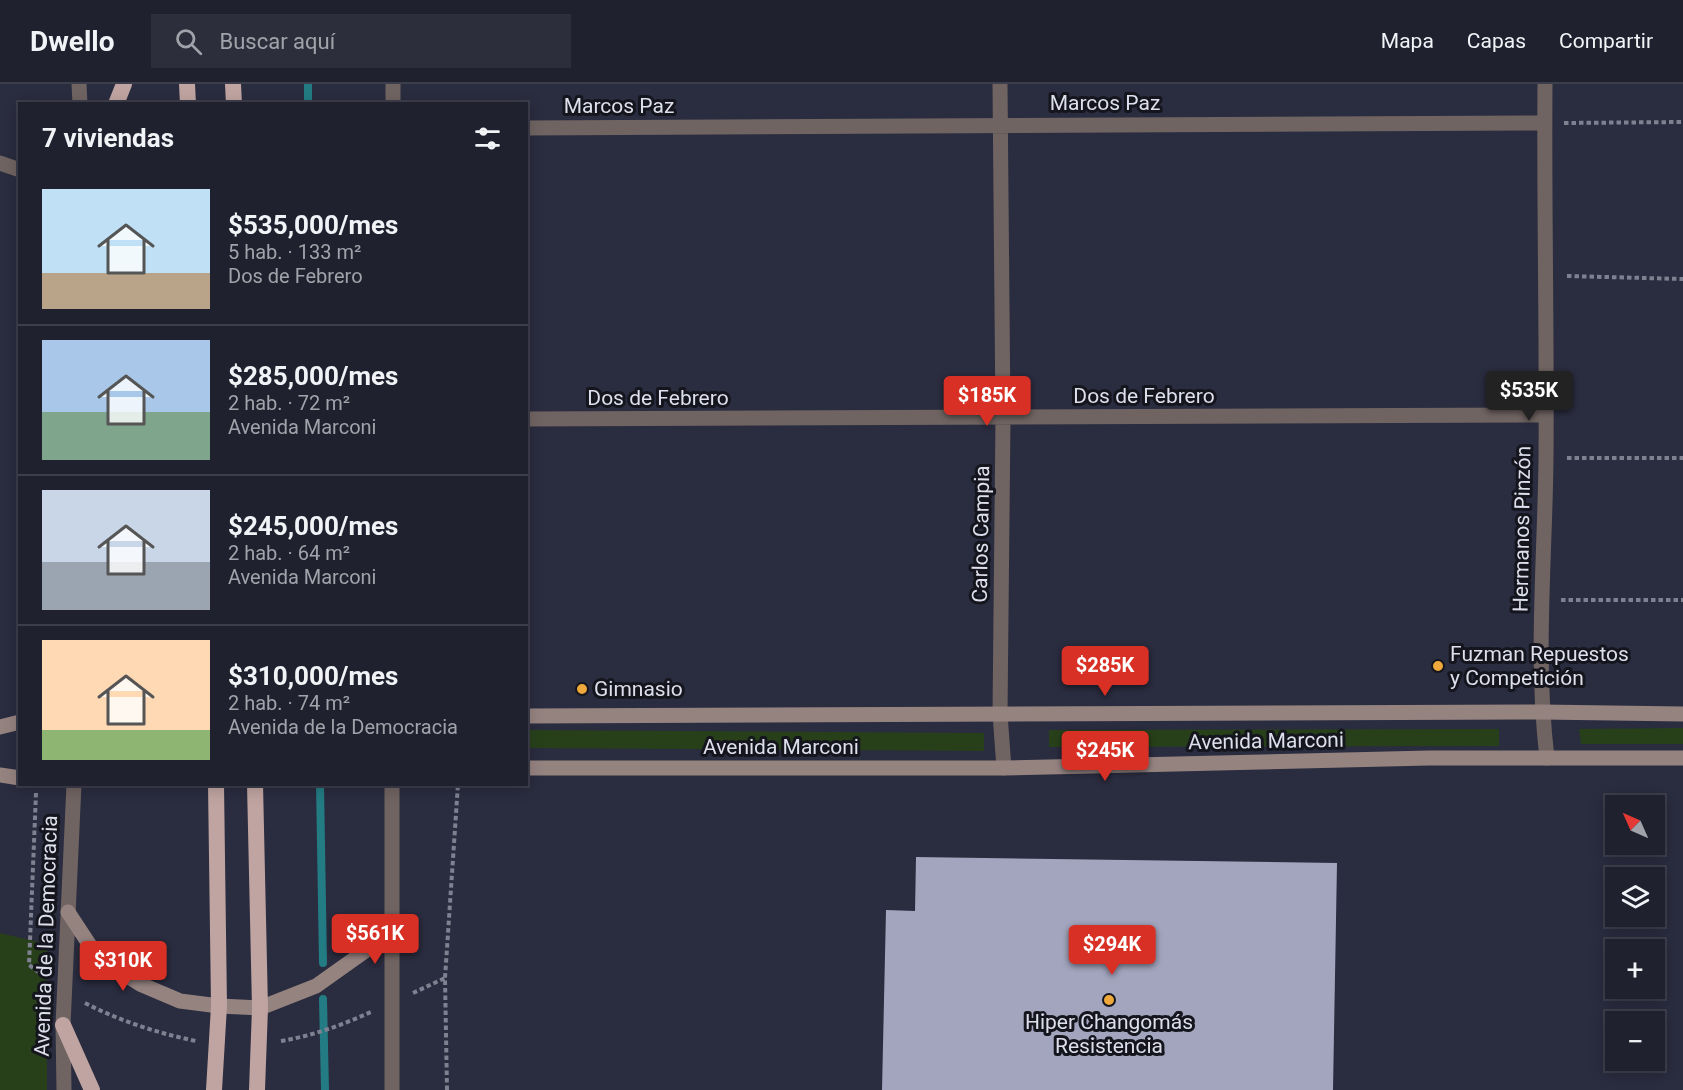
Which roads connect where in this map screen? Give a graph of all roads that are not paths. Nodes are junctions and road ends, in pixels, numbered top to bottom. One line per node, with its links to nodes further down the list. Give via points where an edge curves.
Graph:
1 (79, 84): 7 (street)
2 (124, 84): 8 (highway)
3 (187, 84): 9 (highway)
4 (393, 84): 10 (street)
5 (1000, 84): 12 (street, Carlos Campia)
6 (1545, 84): 11 (street, Hermanos Pinzón)
7 (80, 102)
8 (117, 102)
9 (188, 102)
10 (393, 102)
11 (1545, 123): 12 (street, Marcos Paz); 16 (street, Hermanos Pinzón)
12 (1001, 124): 13 (street, Marcos Paz); 17 (street, Carlos Campia)
13 (528, 128)
14 (0, 163): 15 (street)
15 (18, 169)
16 (1545, 415): 17 (street, Dos de Febrero); 19 (street, Hermanos Pinzón)
17 (1004, 418): 18 (street, Dos de Febrero); 20 (street, Carlos Campia)
18 (528, 419)
19 (1542, 712): 20 (main road, Avenida Marconi); 21 (main road, Avenida Marconi); 25 (street, Hermanos Pinzón)
20 (1000, 714): 22 (main road, Avenida Marconi); 28 (street, Carlos Campia)
21 (1683, 714)
22 (528, 716)
23 (18, 722): 24 (main road)
24 (0, 727)
25 (1547, 758): 26 (main road, Avenida Marconi); 28 (main road, Avenida Marconi)
26 (1683, 758)
27 (528, 768): 28 (main road, Avenida Marconi)
28 (1004, 768)
29 (0, 775): 30 (main road)
30 (18, 778)
31 (74, 786): 35 (street, Avenida de la Democracia)
32 (216, 786): 37 (highway)
33 (255, 786): 38 (highway)
34 (392, 786): 36 (street)
35 (68, 912): 37 (main road, via 91,947 140,984 180,1001); 39 (street, Avenida de la Democracia)
36 (392, 932): 38 (main road, via 316,986); 44 (street)
37 (219, 1006): 38 (main road); 42 (highway)
38 (260, 1008): 43 (highway)
39 (63, 1025): 40 (street, Avenida de la Democracia); 41 (highway)
40 (64, 1090)
41 (92, 1090)
42 (214, 1090)
43 (257, 1090)
44 (392, 1090)

